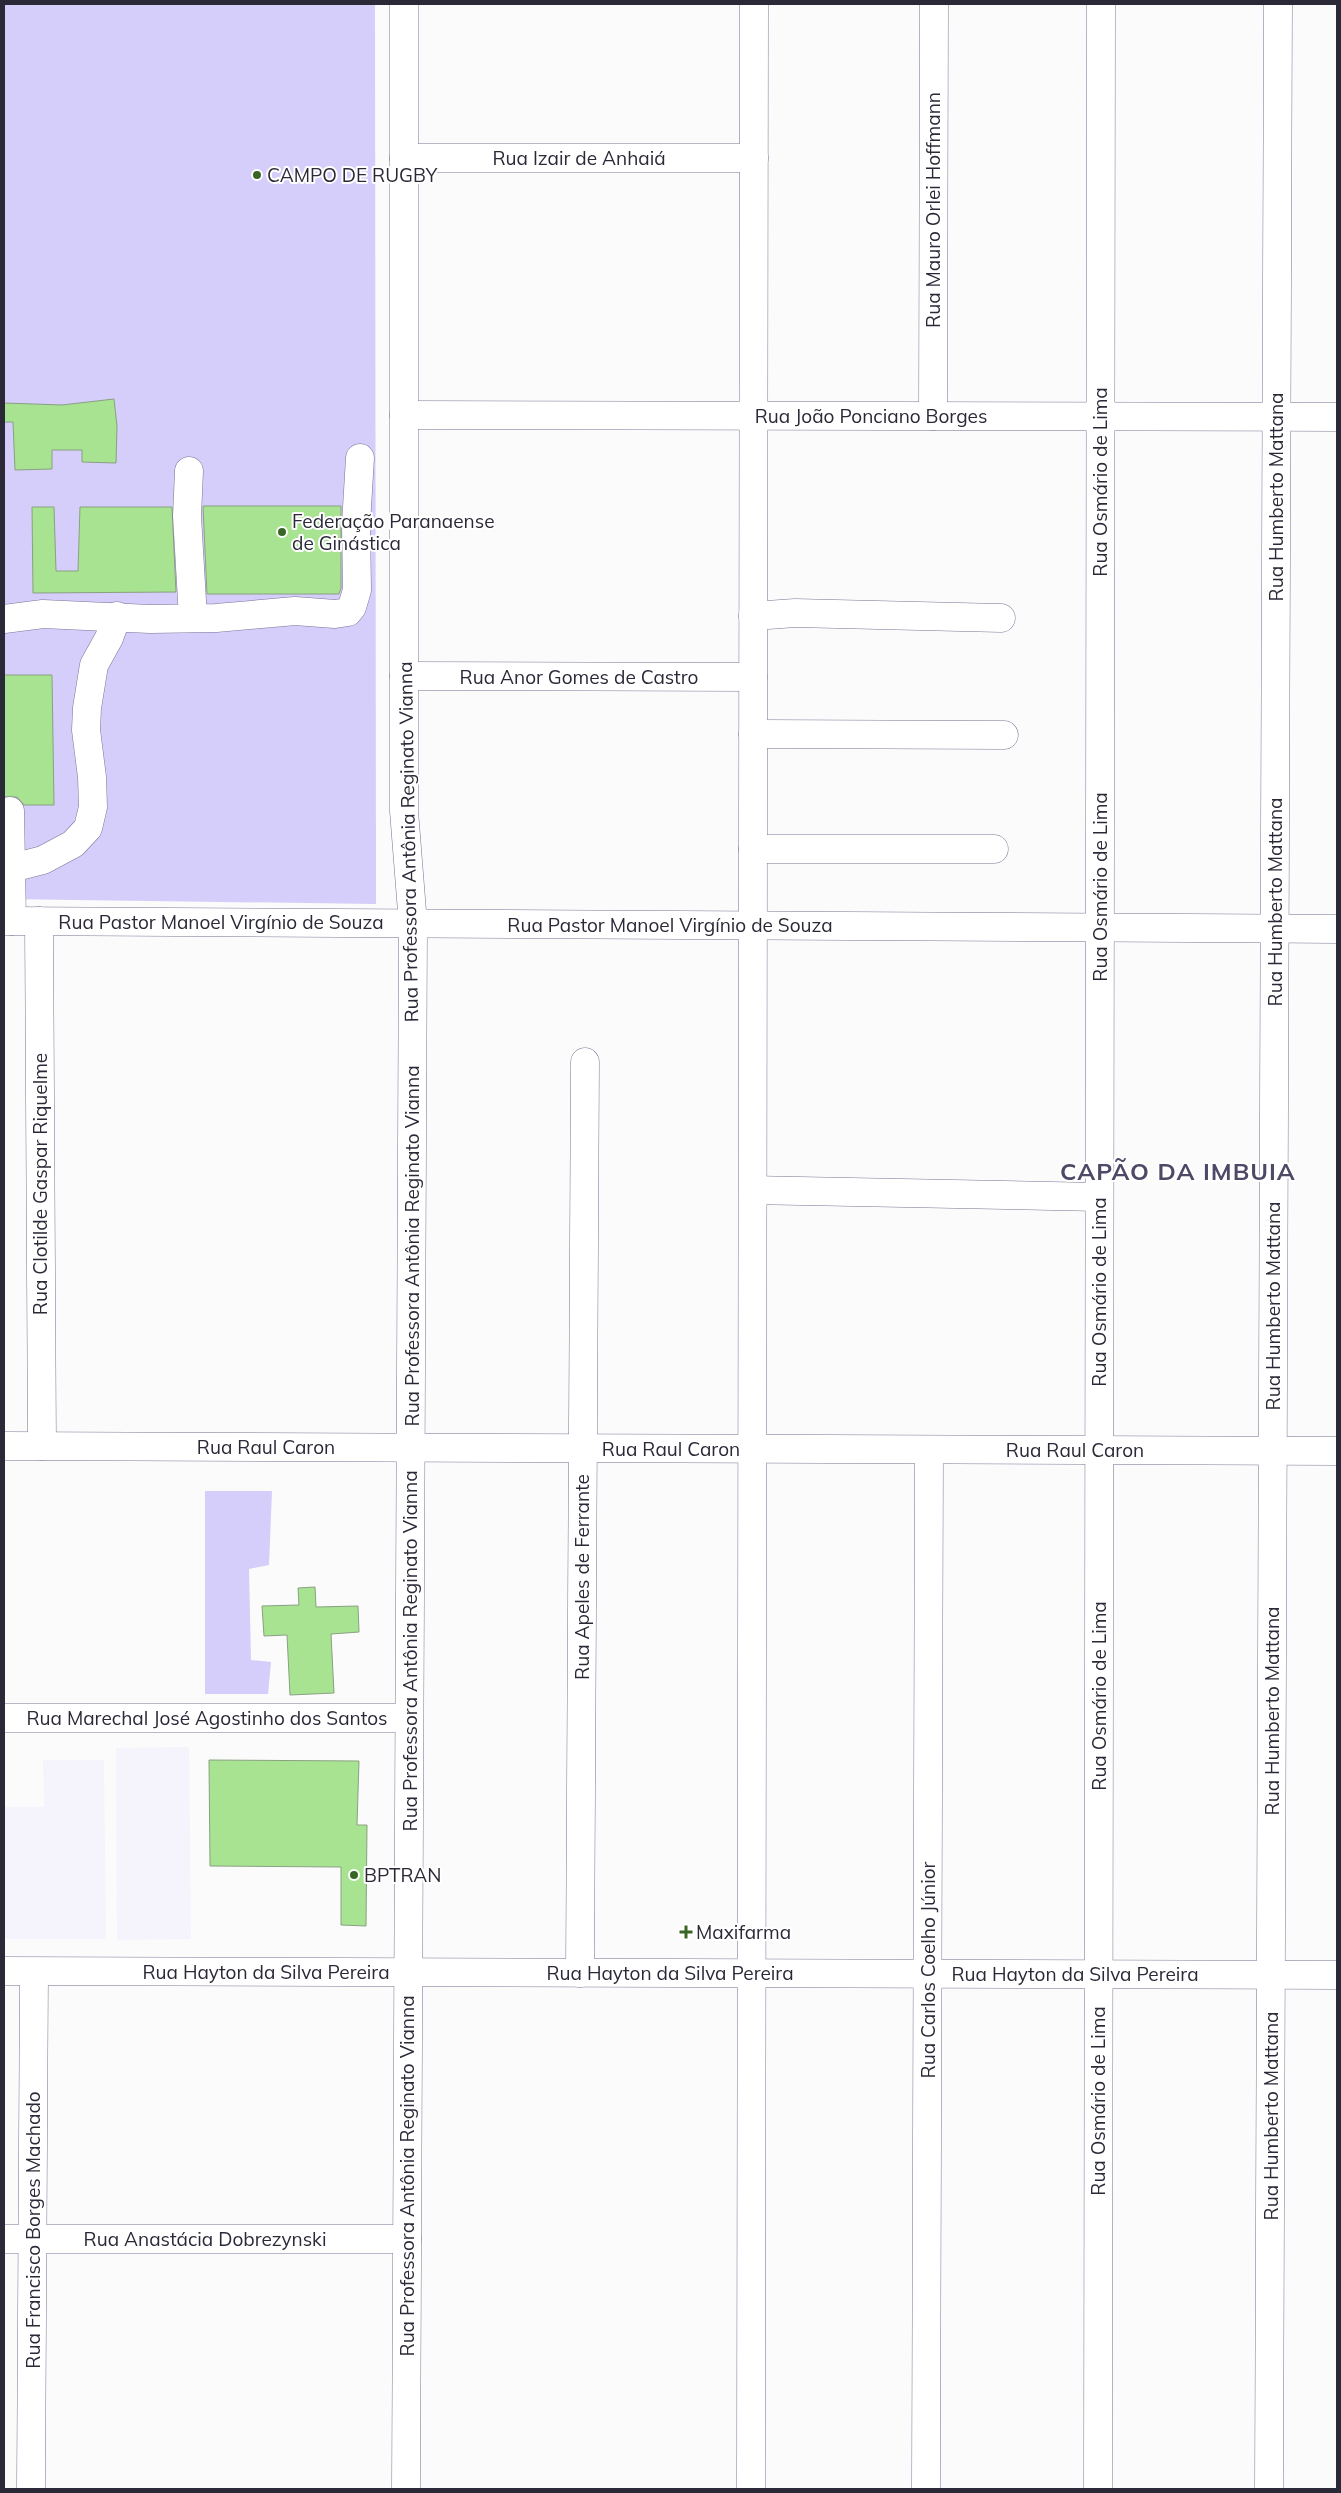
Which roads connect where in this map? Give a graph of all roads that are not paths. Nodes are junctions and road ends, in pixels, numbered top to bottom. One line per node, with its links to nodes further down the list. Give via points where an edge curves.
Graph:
1 (404, 4): 6 (street, Rua Professora Antônia Reginato Vianna)
2 (754, 4): 7 (street)
3 (934, 4): 10 (street, Rua Mauro Orlei Hoffmann)
4 (1101, 4): 11 (street, Rua Osmário de Lima)
5 (1278, 4): 12 (street, Rua Humberto Mattana)
6 (404, 158): 7 (street, Rua Izair de Anhaiá); 8 (street, Rua Professora Antônia Reginato Vianna)
7 (754, 158): 9 (street)
8 (404, 416): 9 (street, Rua João Ponciano Borges); 21 (street, Rua Professora Antônia Reginato Vianna)
9 (754, 416): 10 (street, Rua João Ponciano Borges); 17 (street)
10 (933, 416): 11 (street, Rua João Ponciano Borges)
11 (1100, 417): 12 (street, Rua João Ponciano Borges); 33 (street, Rua Osmário de Lima)
12 (1276, 417): 13 (street, Rua João Ponciano Borges); 34 (street, Rua Humberto Mattana)
13 (1337, 417)
14 (360, 458): 18 (street, via 357,590 348,612 295,611)
15 (189, 471): 18 (street, via 187,516)
16 (116, 616): 18 (street); 20 (street, via 43,614); 28 (street, via 109,638 94,665 87,708 93,797 88,828 73,844 43,860)
17 (753, 616): 19 (street, via 795,613); 22 (street)
18 (193, 618)
19 (1001, 618)
20 (4, 619)
21 (404, 676): 22 (street, Rua Anor Gomes de Castro); 31 (street, Rua Professora Antônia Reginato Vianna, via 404,811)
22 (753, 677): 23 (street)
23 (753, 734): 24 (street); 26 (street)
24 (1004, 735)
25 (10, 811): 28 (street)
26 (753, 848): 27 (street); 32 (street)
27 (994, 849)
28 (8, 869): 29 (street)
29 (8, 921): 30 (street, Rua Pastor Manoel Virgínio de Souza)
30 (39, 921): 31 (street, Rua Pastor Manoel Virgínio de Souza); 40 (street, Rua Clotilde Gaspar Riquelme)
31 (413, 924): 32 (street, Rua Pastor Manoel Virgínio de Souza); 41 (street, Rua Professora Antônia Reginato Vianna)
32 (753, 926): 33 (street, Rua Pastor Manoel Virgínio de Souza); 37 (street)
33 (1100, 928): 34 (street, Rua Pastor Manoel Virgínio de Souza); 38 (street, Rua Osmário de Lima)
34 (1275, 929): 35 (street, Rua Pastor Manoel Virgínio de Souza); 46 (street, Rua Humberto Mattana)
35 (1337, 929)
36 (585, 1062): 42 (street, Rua Apeles de Ferrante)
37 (752, 1190): 38 (street); 43 (street)
38 (1099, 1197): 45 (street, Rua Osmário de Lima)
39 (4, 1446): 40 (street, Rua Raul Caron)
40 (42, 1446): 41 (street, Rua Raul Caron)
41 (411, 1448): 42 (street, Rua Raul Caron); 49 (street, Rua Professora Antônia Reginato Vianna)
42 (583, 1448): 43 (street, Rua Raul Caron); 53 (street, Rua Apeles de Ferrante)
43 (752, 1449): 44 (street, Rua Raul Caron); 54 (street)
44 (929, 1450): 45 (street, Rua Raul Caron); 55 (street, Rua Carlos Coelho Júnior)
45 (1099, 1450): 46 (street, Rua Raul Caron); 56 (street, Rua Osmário de Lima)
46 (1273, 1451): 47 (street, Rua Raul Caron); 57 (street, Rua Humberto Mattana)
47 (1337, 1451)
48 (4, 1718): 49 (street, Rua Marechal José Agostinho dos Santos)
49 (409, 1718): 52 (street, Rua Professora Antônia Reginato Vianna)
50 (4, 1971): 51 (street, Rua Hayton da Silva Pereira)
51 (34, 1972): 52 (street, Rua Hayton da Silva Pereira); 60 (street, Rua Francisco Borges Machado)
52 (408, 1972): 53 (street, Rua Hayton da Silva Pereira); 61 (street, Rua Professora Antônia Reginato Vianna)
53 (580, 1973): 54 (street, Rua Hayton da Silva Pereira)
54 (751, 1973): 55 (street, Rua Hayton da Silva Pereira); 64 (street)
55 (928, 1974): 56 (street, Rua Hayton da Silva Pereira); 65 (street, Rua Carlos Coelho Júnior)
56 (1098, 1974): 57 (street, Rua Hayton da Silva Pereira); 66 (street, Rua Osmário de Lima)
57 (1271, 1974): 58 (street, Rua Hayton da Silva Pereira); 67 (street, Rua Humberto Mattana)
58 (1337, 1975)
59 (4, 2239): 60 (street, Rua Anastácia Dobrezynski)
60 (33, 2239): 61 (street, Rua Anastácia Dobrezynski); 62 (street, Rua Francisco Borges Machado)
61 (407, 2239): 63 (street, Rua Professora Antônia Reginato Vianna)
62 (32, 2489)
63 (406, 2489)
64 (751, 2489)
65 (926, 2489)
66 (1098, 2489)
67 (1270, 2489)

